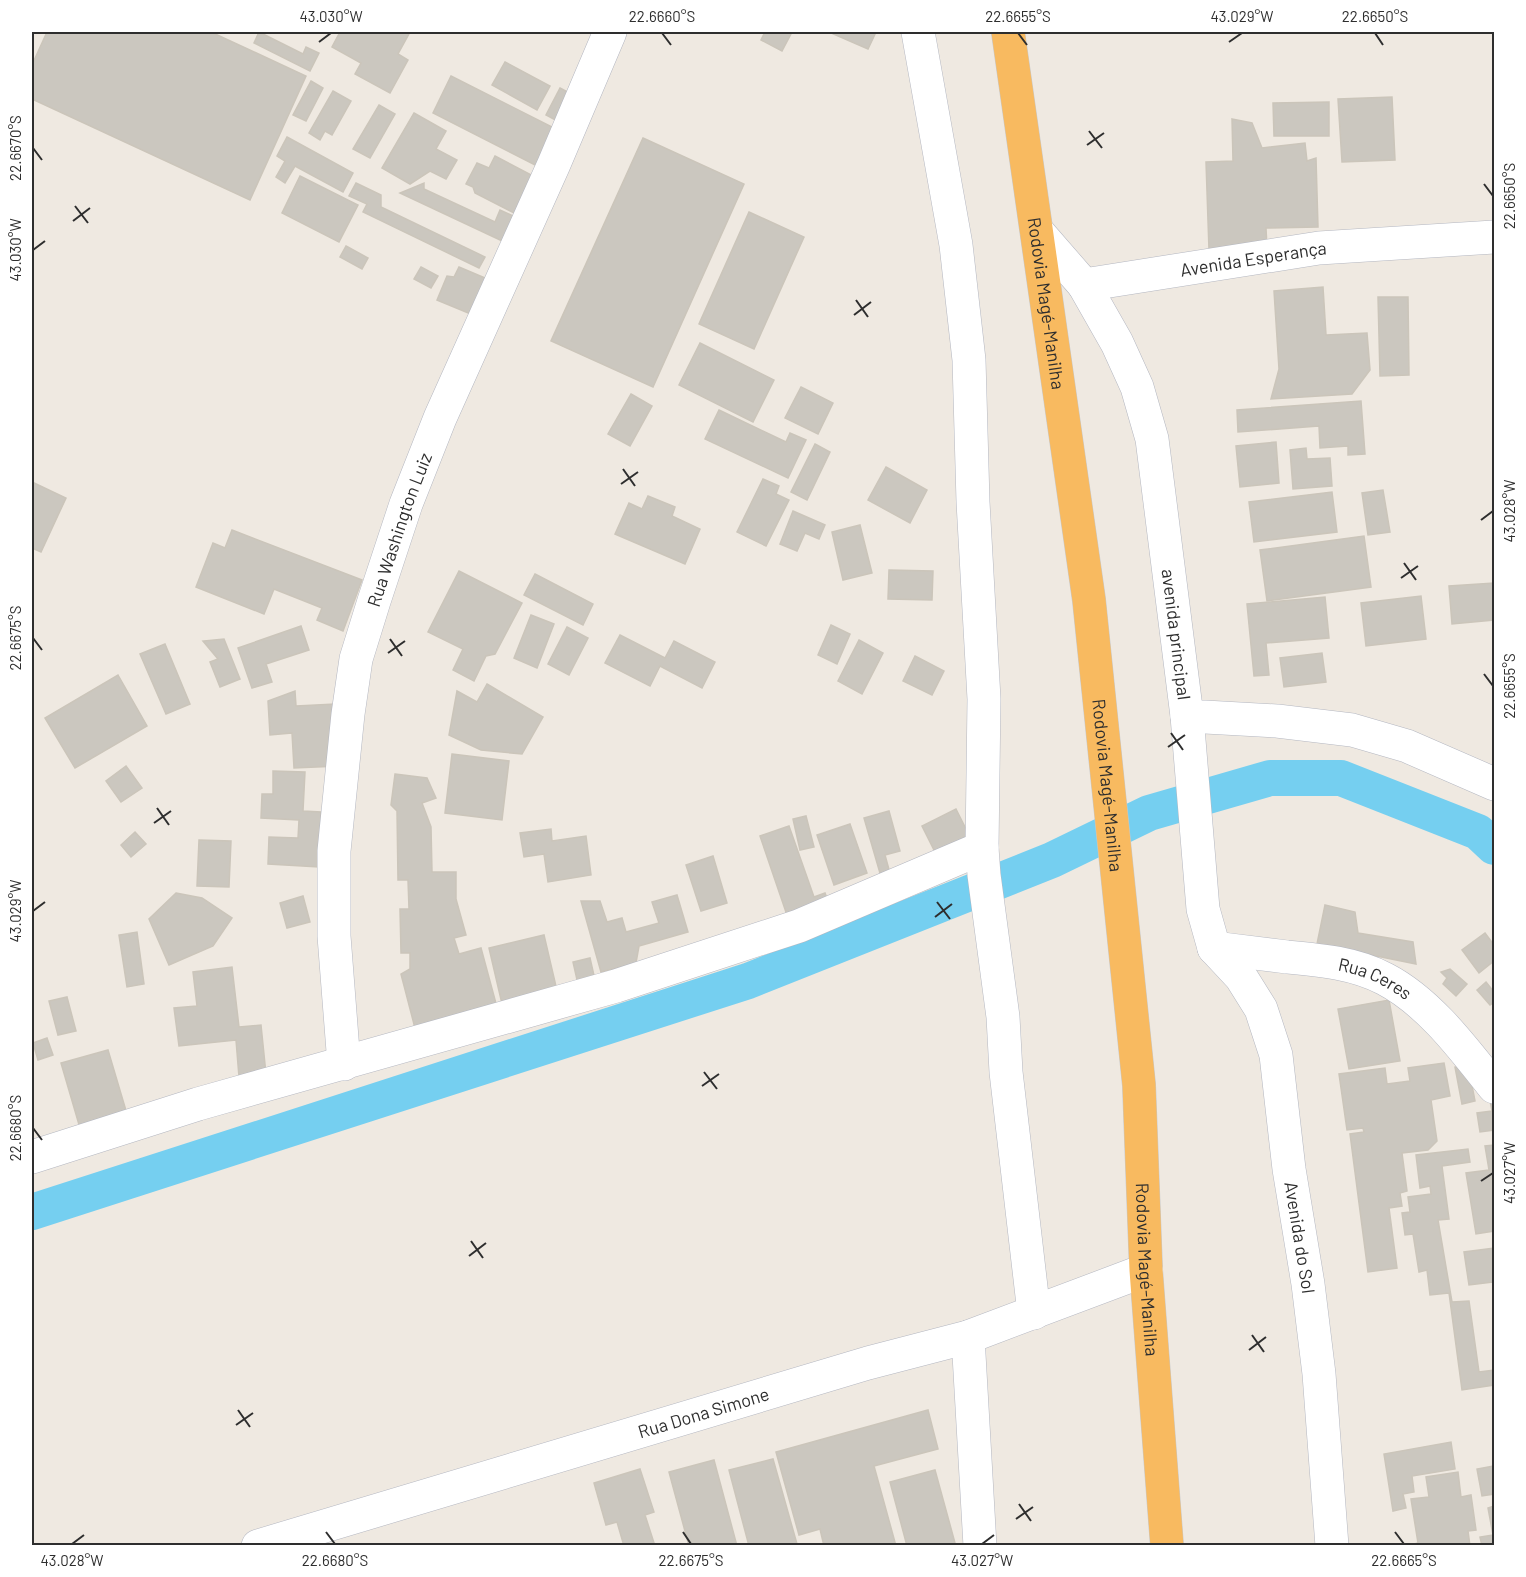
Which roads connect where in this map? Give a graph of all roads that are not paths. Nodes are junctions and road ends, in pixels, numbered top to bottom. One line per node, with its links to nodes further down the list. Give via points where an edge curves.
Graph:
1 (610, 32): 11 (street, Rua Washington Luiz, via 440,418 406,504 356,660 334,851 334,936)
2 (918, 32): 9 (street, via 956,245 969,360 984,699)
3 (1008, 32): 4 (highway, Rodovia Magé-Manilha)
4 (1037, 231): 6 (street); 14 (highway, Rodovia Magé-Manilha, via 1089,600 1139,1085)
5 (1494, 238): 6 (street, Avenida Esperança, via 1318,248)
6 (1084, 285): 7 (street, avenida principal, via 1137,387 1152,439)
7 (1186, 716): 8 (street, avenida principal, via 1352,730 1407,746); 10 (street, via 1203,909)
8 (1494, 784)
9 (983, 862): 11 (street, via 616,986); 15 (street, via 1004,1017 1006,1072)
10 (1214, 948): 12 (street, Rua Ceres, via 1323,961 1385,979 1409,994 1435,1019); 20 (street, Avenida do Sol, via 1262,1009 1276,1055 1308,1284)
11 (344, 1064): 13 (street, via 198,1104)
12 (1494, 1087)
13 (32, 1157)
14 (1146, 1270): 15 (street, Rua Dona Simone); 19 (highway, Rodovia Magé-Manilha)
15 (1034, 1313): 16 (street, Rua Dona Simone)
16 (968, 1336): 17 (street, Rua Dona Simone); 18 (street)
17 (258, 1545)
18 (980, 1545)
19 (1167, 1545)
20 (1332, 1545)

